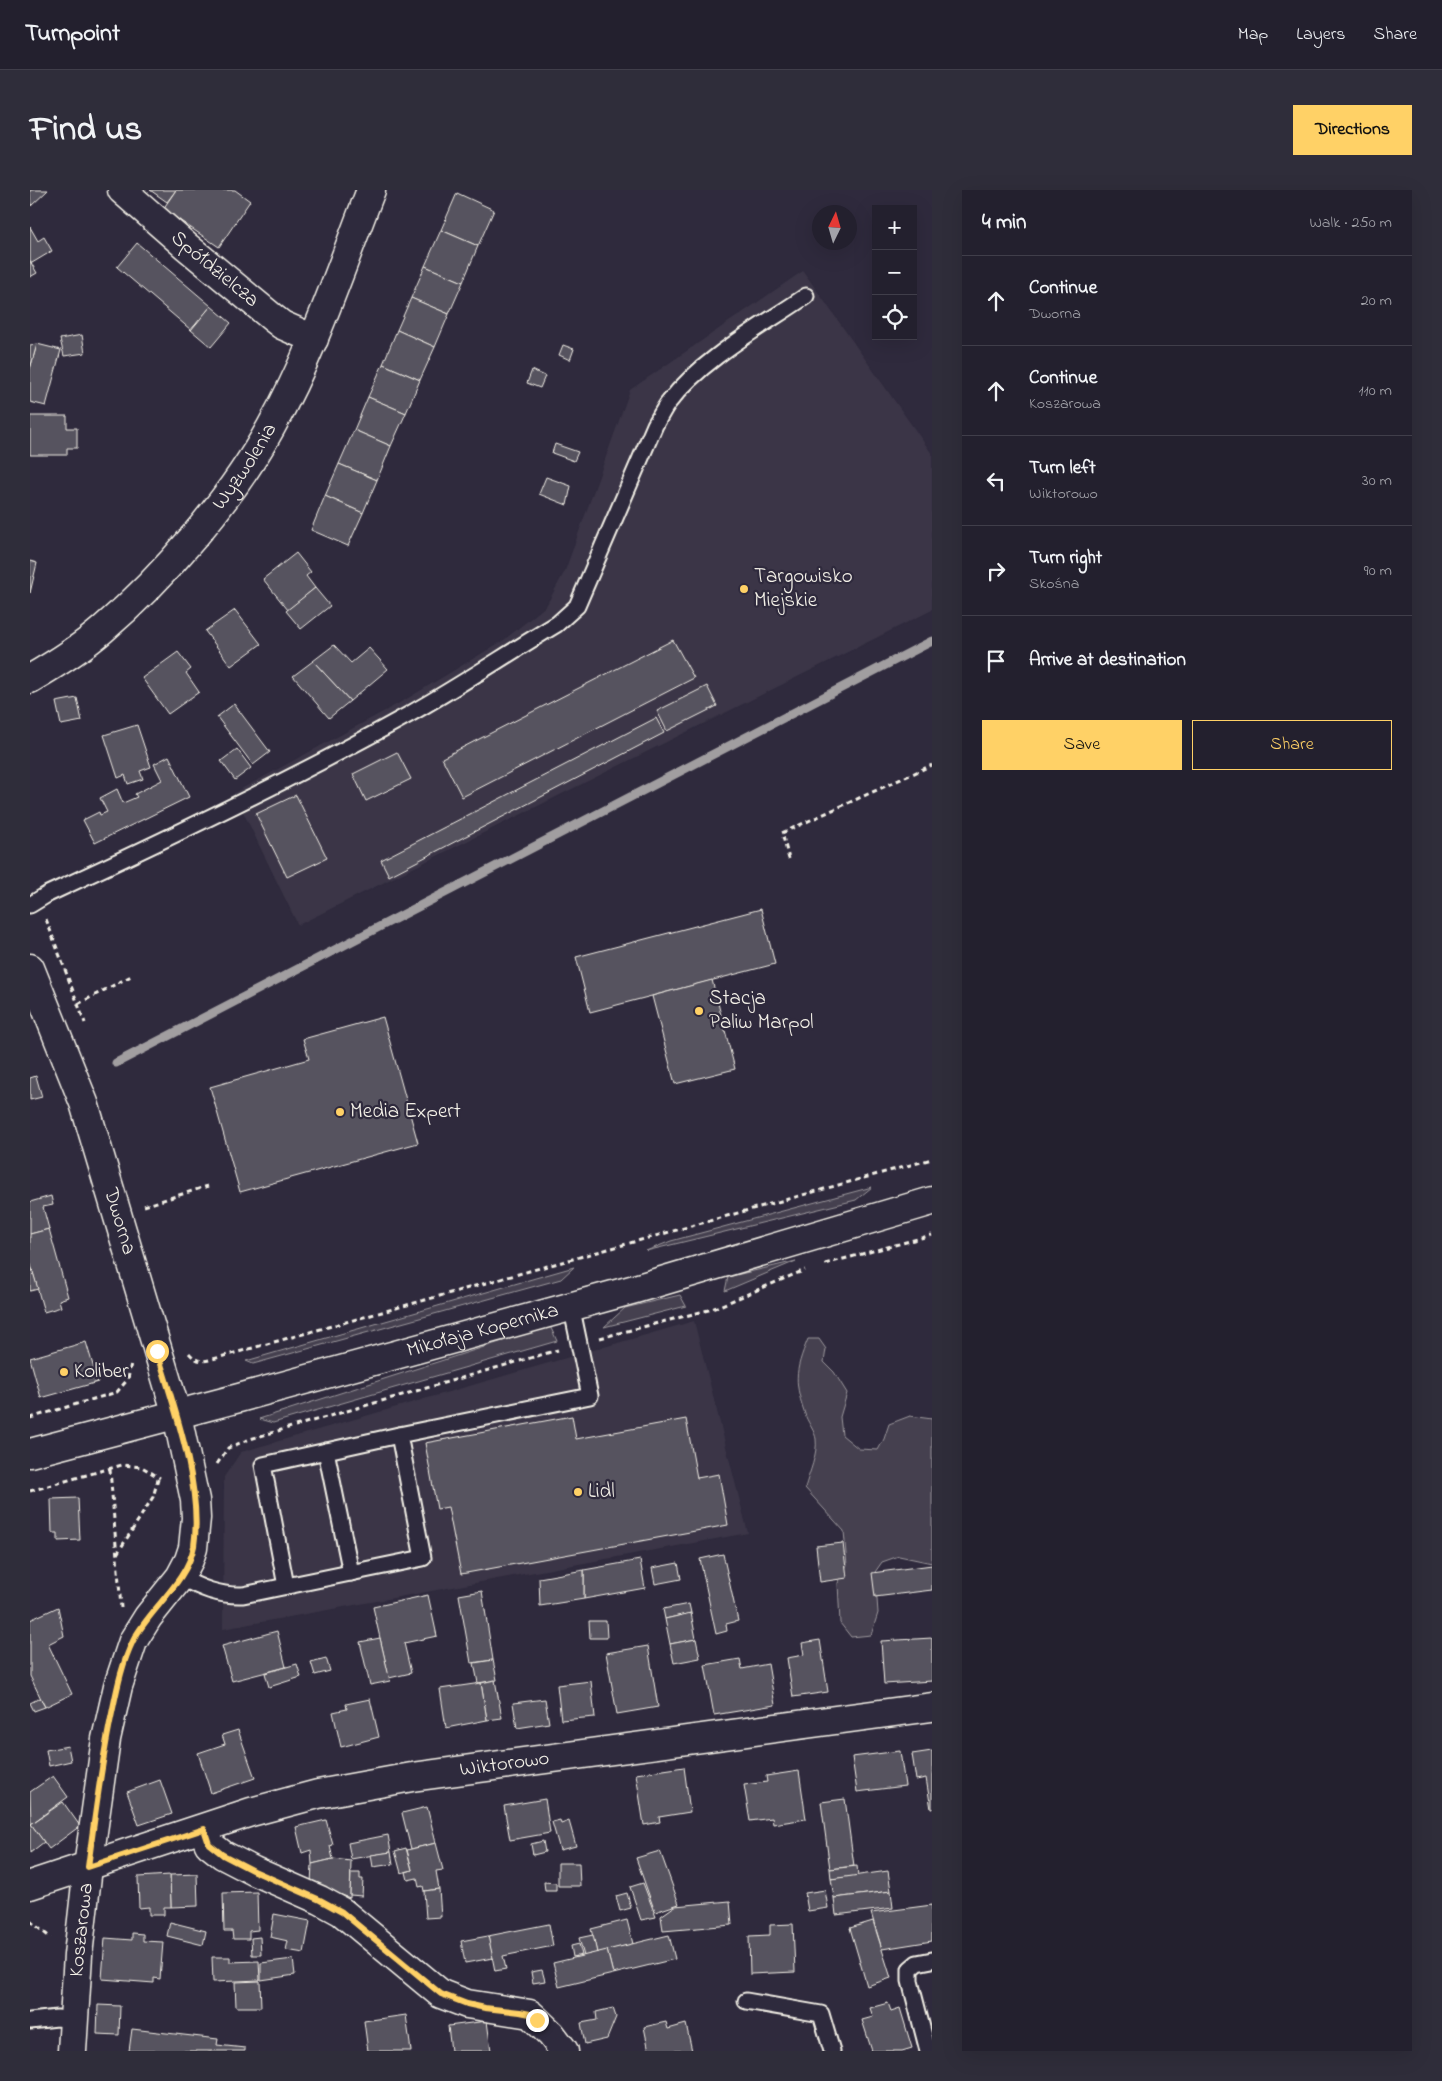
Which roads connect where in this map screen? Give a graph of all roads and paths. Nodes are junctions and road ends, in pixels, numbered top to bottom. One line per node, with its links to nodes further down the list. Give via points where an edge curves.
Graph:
1 (122, 190): 4 (street, Spółdzielcza, via 278,321)
2 (371, 190): 4 (street, Wyzwolenia)
3 (806, 296): 8 (lane, via 718,356 669,402 655,425 577,606 556,624 409,714 297,774)
4 (314, 339): 5 (street, Wyzwolenia, via 271,428 217,508 139,595 101,631)
5 (30, 679)
6 (932, 765): 7 (path, via 782,833)
7 (789, 859)
8 (30, 905)
9 (30, 968): 13 (street, Dworna)
10 (132, 974): 12 (path)
11 (30, 1002): 13 (street, Dworna)
12 (78, 1004)
13 (56, 1030): 25 (street, Dworna, via 84,1103)
14 (932, 1159): 23 (path, via 202,1362 195,1361)
15 (208, 1186): 17 (path)
16 (932, 1201): 21 (street, Mikołaja Kopernika)
17 (141, 1207)
18 (932, 1235): 19 (path)
19 (824, 1265)
20 (806, 1270): 22 (path, via 712,1309)
21 (571, 1305): 22 (lane); 25 (street, Mikołaja Kopernika)
22 (579, 1343): 27 (lane, via 590,1396); 31 (path, via 239,1443 228,1448)
23 (186, 1348)
24 (132, 1358): 26 (path, via 128,1379 117,1392)
25 (177, 1415): 29 (street, Mikołaja Kopernika); 37 (street, Koszarowa, via 196,1518 193,1548)
26 (30, 1418)
27 (399, 1434): 28 (lane); 36 (lane, via 423,1558)
28 (326, 1451): 36 (lane); 38 (lane, via 263,1466)
29 (30, 1453)
30 (110, 1469): 32 (path, via 142,1467); 34 (path); 35 (path)
31 (216, 1470)
32 (159, 1476): 33 (path); 35 (path, via 153,1497)
33 (165, 1482)
34 (30, 1491)
35 (117, 1554): 39 (path)
36 (350, 1573): 38 (lane)
37 (180, 1577): 38 (lane, via 225,1596); 42 (street, Koszarowa, via 133,1641 118,1686 106,1739)
38 (286, 1586)
39 (121, 1612)
40 (932, 1707): 41 (street, Wiktorowo, via 412,1778 318,1794)
41 (204, 1829): 42 (street, Wiktorowo); 50 (street, via 209,1844 223,1855 342,1912 441,1994 467,2004 530,2014)
42 (88, 1867): 43 (street, Wiktorowo); 46 (street, Koszarowa)
43 (30, 1885)
44 (932, 1960): 48 (lane, via 917,1963 910,1969 910,1981)
45 (746, 2001): 51 (lane, via 821,2014)
46 (74, 2020): 47 (lane); 49 (street, Koszarowa)
47 (30, 2021)
48 (929, 2046)
49 (72, 2051)
50 (564, 2051)
51 (832, 2051)

